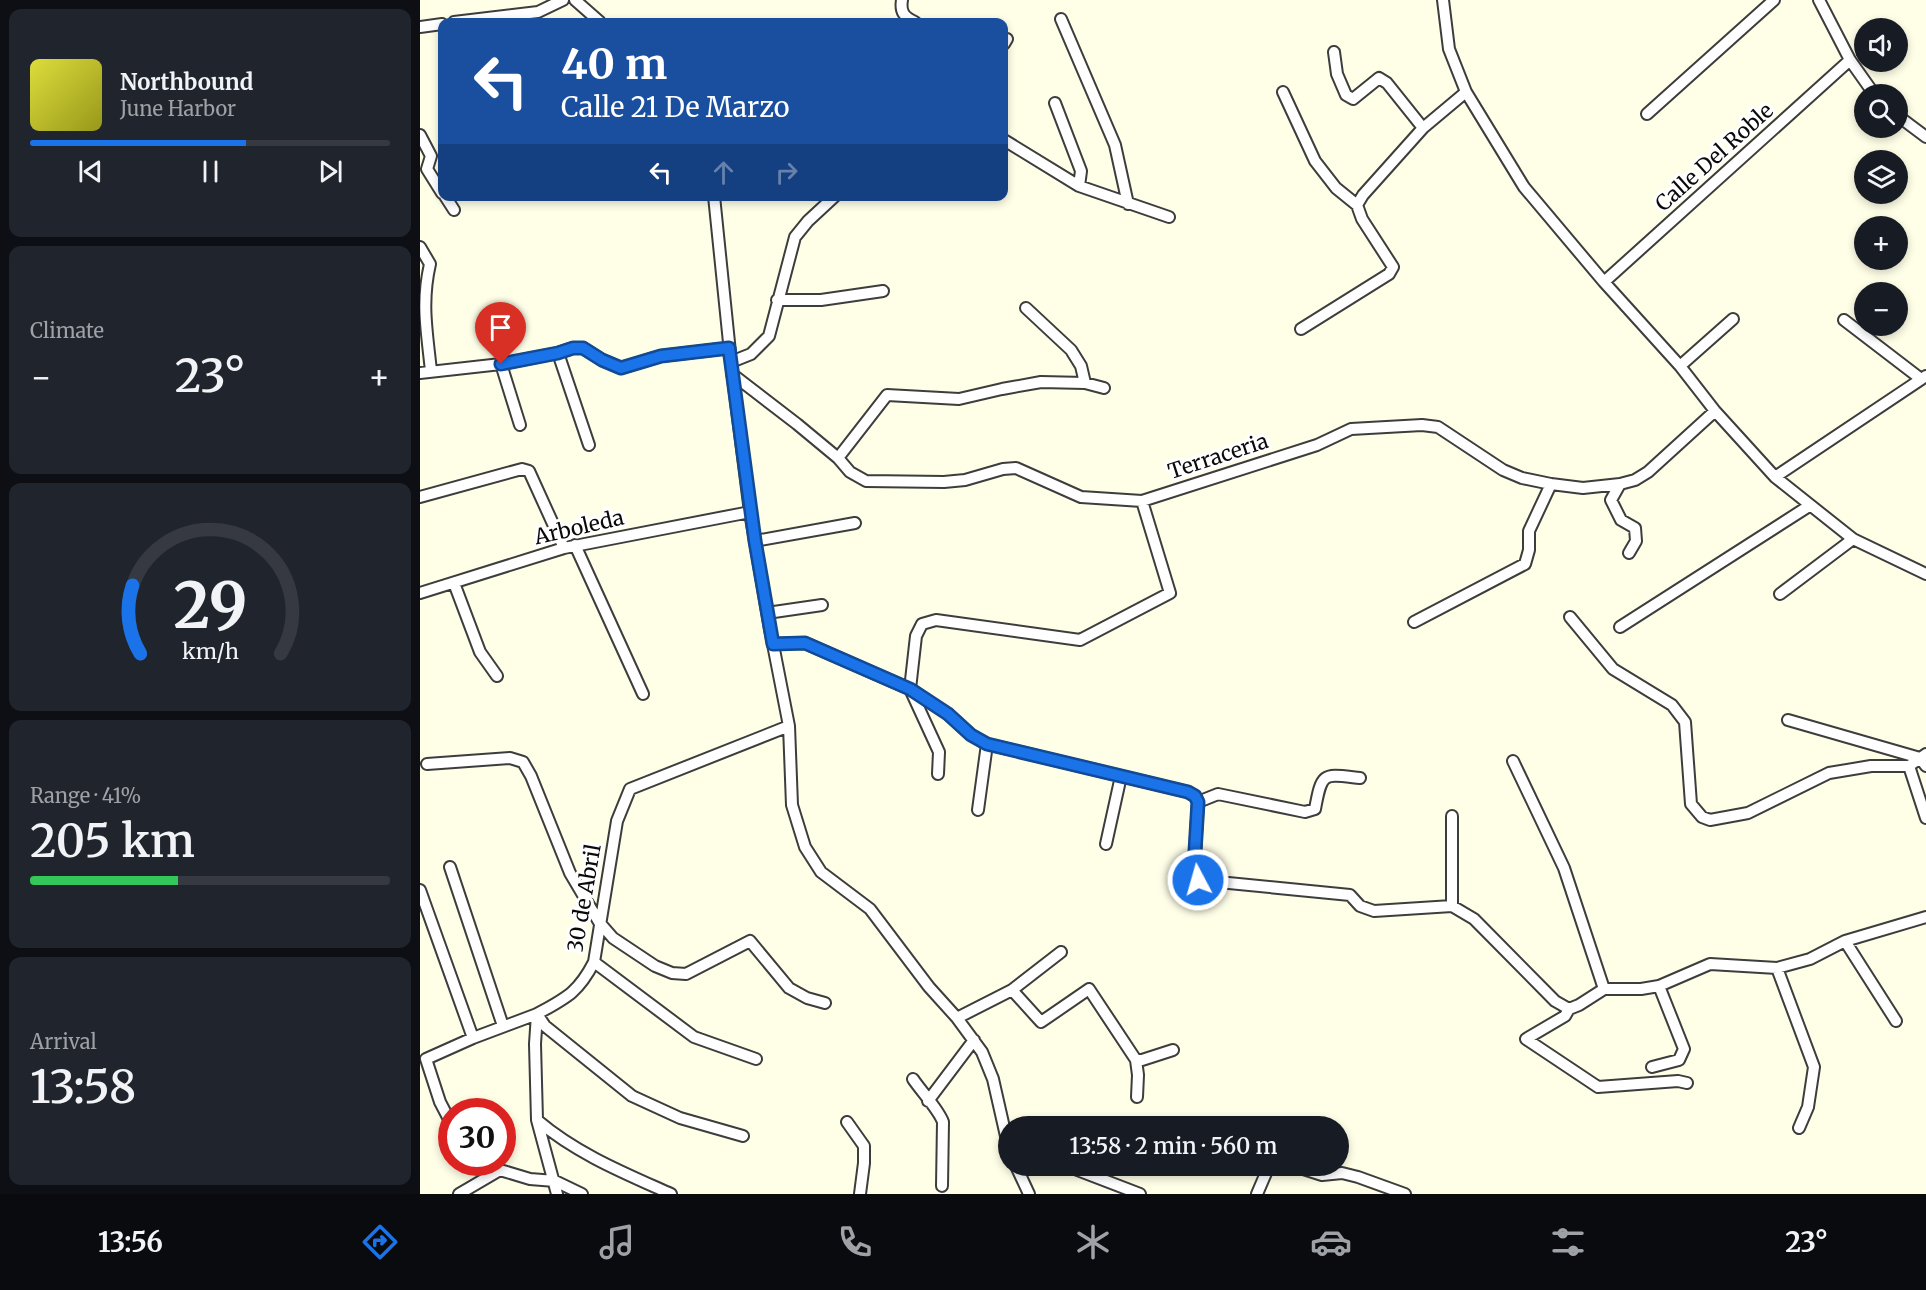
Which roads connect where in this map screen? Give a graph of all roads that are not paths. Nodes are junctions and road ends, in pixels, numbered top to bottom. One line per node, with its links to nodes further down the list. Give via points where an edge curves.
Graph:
1 (563, 0): 7 (street)
2 (575, 0): 9 (street)
3 (902, 0): 10 (street, via 903,14)
4 (1443, 0): 18 (street, via 1449,50)
5 (1774, 0): 20 (street)
6 (1819, 0): 15 (street)
7 (540, 17): 8 (street)
8 (523, 18)
9 (595, 18)
10 (909, 18)
11 (1060, 19): 33 (street, via 1114,145)
12 (438, 25): 13 (street)
13 (420, 27)
14 (1334, 52): 22 (street, via 1336,74 1346,96 1353,99 1379,78 1387,82)
15 (1850, 60): 16 (street); 38 (street, Calle Del Roble)
16 (1867, 84)
17 (1283, 92): 34 (street, via 1315,161 1336,188)
18 (1466, 92): 22 (street); 38 (street, via 1524,186)
19 (1055, 103): 29 (street, via 1081,171)
20 (1647, 114)
21 (1908, 124): 24 (street)
22 (1424, 128): 34 (street)
23 (420, 135): 26 (street)
24 (1926, 137)
25 (1008, 142): 29 (street)
26 (431, 156): 27 (street); 28 (street, via 427,169)
27 (420, 162)
28 (438, 186)
29 (1079, 186): 33 (street)
30 (448, 201): 35 (street)
31 (714, 201): 45 (street)
32 (830, 201): 40 (street, via 795,237)
33 (1128, 204): 36 (street)
34 (1357, 205): 44 (street, via 1393,267 1389,274)
35 (454, 210)
36 (1169, 217)
37 (420, 247): 50 (street, via 430,264 425,288)
38 (1604, 282): 49 (street)
39 (883, 291): 40 (street, via 821,300)
40 (777, 300): 47 (street, via 768,336 750,354)
41 (1026, 308): 53 (street, via 1071,350)
42 (1733, 319): 49 (street)
43 (1844, 320): 52 (street)
44 (1301, 329)
45 (729, 348): 46 (street, via 661,356 621,368 583,348); 47 (street)
46 (558, 353): 48 (street); 57 (street)
47 (731, 362): 51 (street)
48 (501, 364): 50 (street); 56 (street)
49 (1680, 366): 55 (street)
50 (425, 372)
51 (732, 374): 58 (street, Terraceria); 65 (street)
52 (1923, 377): 59 (street)
53 (1085, 383): 54 (street); 58 (street, via 1041,382 959,399 887,395)
54 (1104, 388)
55 (1715, 411): 59 (street); 61 (street, Terraceria, via 1648,472)
56 (520, 425)
57 (589, 445)
58 (838, 458): 63 (street, Terraceria, via 850,472 866,481 944,482 1016,468 1081,497)
59 (1775, 477): 64 (street)
60 (1551, 484): 61 (street, Terraceria, via 1583,488); 63 (street, Terraceria, via 1503,470 1438,427 1422,425 1351,429 1317,445); 78 (street, via 1529,531 1525,564)
61 (1620, 484): 70 (street, via 1611,500 1621,520 1635,528 1636,541)
62 (420, 497): 69 (street, via 522,469 529,471)
63 (1142, 501): 82 (street, via 1170,593 1080,640 936,620 922,624 916,636)
64 (1809, 506): 67 (street); 79 (street)
65 (750, 512): 68 (street); 69 (street, Arboleda)
66 (855, 523): 68 (street)
67 (1853, 539): 71 (street); 74 (street)
68 (755, 541): 76 (street)
69 (569, 546): 72 (street, Arboleda); 83 (street)
70 (1629, 553)
71 (1926, 574)
72 (454, 583): 73 (street, Arboleda); 81 (street, via 480,652)
73 (420, 594)
74 (1780, 594)
75 (822, 605): 76 (street)
76 (767, 613): 80 (street)
77 (1570, 617): 90 (street, via 1613,669 1672,705 1684,722 1691,804 1702,817 1717,820 1748,813 1829,773 1871,766)
78 (1414, 622)
79 (1620, 627)
80 (773, 644): 82 (street, via 805,643); 85 (street)
81 (497, 676)
82 (910, 689): 86 (street); 91 (street, via 939,752)
83 (643, 694)
84 (1788, 720): 87 (street)
85 (789, 726): 103 (street, 30 de Abril, via 630,789 617,821); 114 (street, via 792,805 806,847 821,872 870,909)
86 (987, 744): 92 (street); 95 (street)
87 (1924, 759): 90 (street)
88 (1513, 761): 109 (street, via 1563,868)
89 (427, 764): 103 (street, via 510,758 523,762 570,873)
90 (1909, 766): 97 (street)
91 (939, 774)
92 (1121, 776): 94 (street, via 1188,792); 98 (street)
93 (1360, 778): 94 (street, via 1326,777 1320,783 1311,812 1218,794)
94 (1198, 802): 101 (street, via 1194,868 1198,880 1350,895 1360,906 1374,911)
95 (978, 810)
96 (1452, 816): 101 (street)
97 (1926, 818)
98 (1106, 844)
99 (450, 867): 116 (street)
100 (420, 890): 117 (street)
101 (1452, 906): 112 (street, via 1474,919 1555,1001)
102 (1926, 917): 104 (street)
103 (599, 922): 106 (street, 30 de Abril); 111 (street, via 613,938 672,973 686,974 750,941 789,988)
104 (1845, 941): 107 (street, via 1810,959); 115 (street)
105 (1061, 952): 110 (street)
106 (594, 962): 113 (street, 30 de Abril, via 584,982); 120 (street, via 694,1037)
107 (1777, 968): 108 (street, via 1710,964); 131 (street, via 1814,1067 1808,1107)
108 (1659, 986): 109 (street); 122 (street, via 1684,1049 1679,1060)
109 (1604, 989): 112 (street)
110 (1012, 990): 114 (street); 121 (street, via 1041,1022 1089,989)
111 (825, 1003)
112 (1569, 1009): 124 (street, via 1565,1016 1526,1039 1598,1087)
113 (537, 1014): 116 (street, 30 de Abril); 129 (street); 132 (street, via 545,1026 632,1096 680,1118)
114 (957, 1018): 118 (street)
115 (1896, 1021)
116 (502, 1026): 117 (street, 30 de Abril)
117 (473, 1038): 126 (street, 30 de Abril, via 426,1059)
118 (975, 1040): 127 (street); 128 (street, via 993,1079)
119 (1173, 1050): 121 (street)
120 (756, 1059)
121 (1136, 1060): 125 (street)
122 (1652, 1067)
123 (913, 1079): 127 (street)
124 (1686, 1083)
125 (1137, 1097)
126 (439, 1098)
127 (928, 1101): 140 (street, via 944,1122)
128 (1001, 1116)
129 (537, 1120): 139 (street); 144 (street, via 594,1159)
130 (847, 1122): 145 (street, via 864,1146)
131 (1798, 1128)
132 (743, 1136)
133 (516, 1175): 139 (street)
134 (1349, 1175): 149 (street)
135 (490, 1176): 141 (street)
136 (1021, 1176): 146 (street)
137 (1093, 1176): 147 (street)
138 (1265, 1176): 148 (street)
139 (555, 1181): 142 (street); 143 (street)
140 (942, 1186)
141 (459, 1194)
142 (557, 1194)
143 (582, 1194)
144 (671, 1194)
145 (860, 1194)
146 (1029, 1194)
147 (1140, 1194)
148 (1257, 1194)
149 (1405, 1194)

